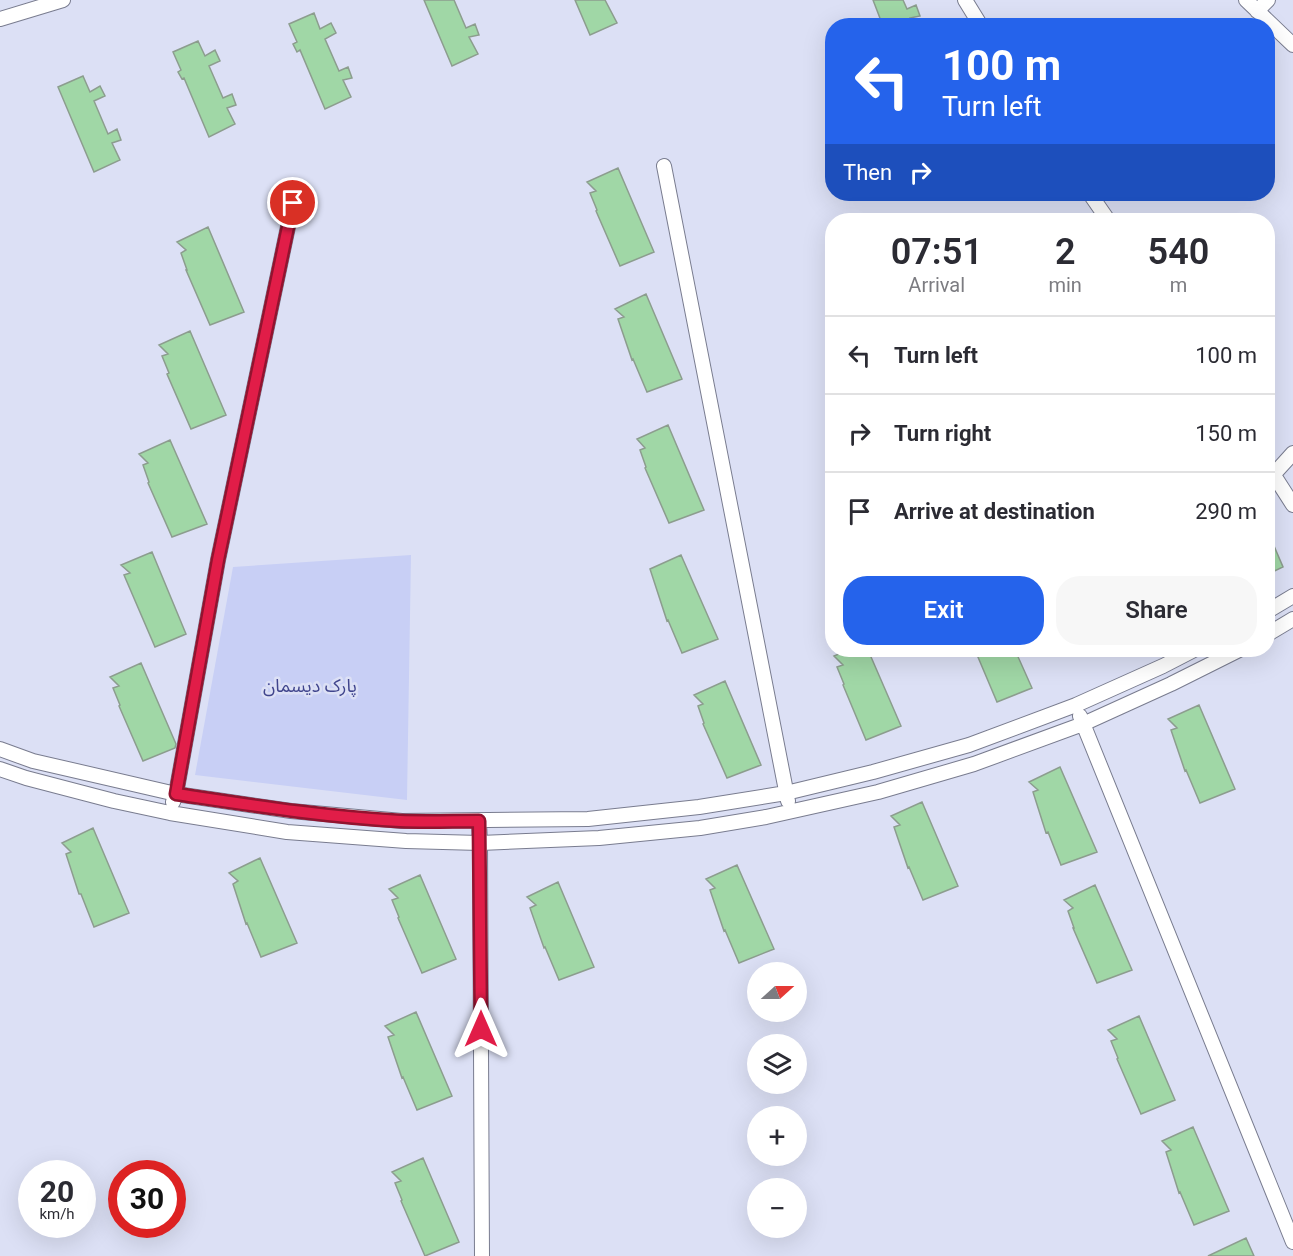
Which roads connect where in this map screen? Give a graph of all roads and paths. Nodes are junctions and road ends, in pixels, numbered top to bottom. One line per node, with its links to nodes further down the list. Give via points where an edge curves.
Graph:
1 (63, 0): 8 (street)
2 (965, 0): 6 (street)
3 (1246, 0): 5 (street)
4 (1268, 0): 5 (street)
5 (1257, 11): 7 (street)
6 (976, 18)
7 (1264, 18)
8 (0, 19)
9 (1275, 28): 10 (street)
10 (1293, 45)
11 (664, 166): 27 (street)
12 (293, 203): 28 (street, via 218,560)
13 (1293, 453): 14 (street)
14 (1275, 466)
15 (1275, 478): 16 (street)
16 (1293, 505)
17 (1293, 596): 18 (street)
18 (1275, 607)
19 (1293, 618): 20 (street)
20 (1275, 630)
21 (1180, 657): 23 (street)
22 (1225, 657): 24 (street)
23 (1076, 705): 24 (street); 27 (street, via 969,745)
24 (1083, 724): 29 (street, via 974,764); 33 (street)
25 (0, 749): 28 (street, via 33,761)
26 (0, 769): 30 (street)
27 (786, 793): 29 (street); 31 (street, via 588,819)
28 (176, 794): 30 (street); 31 (street, via 291,811 391,820)
29 (790, 812): 32 (street, via 700,828 599,838)
30 (170, 813): 32 (street, via 287,832)
31 (479, 821): 32 (street)
32 (480, 843): 34 (street)
33 (1293, 1242)
34 (482, 1256)

